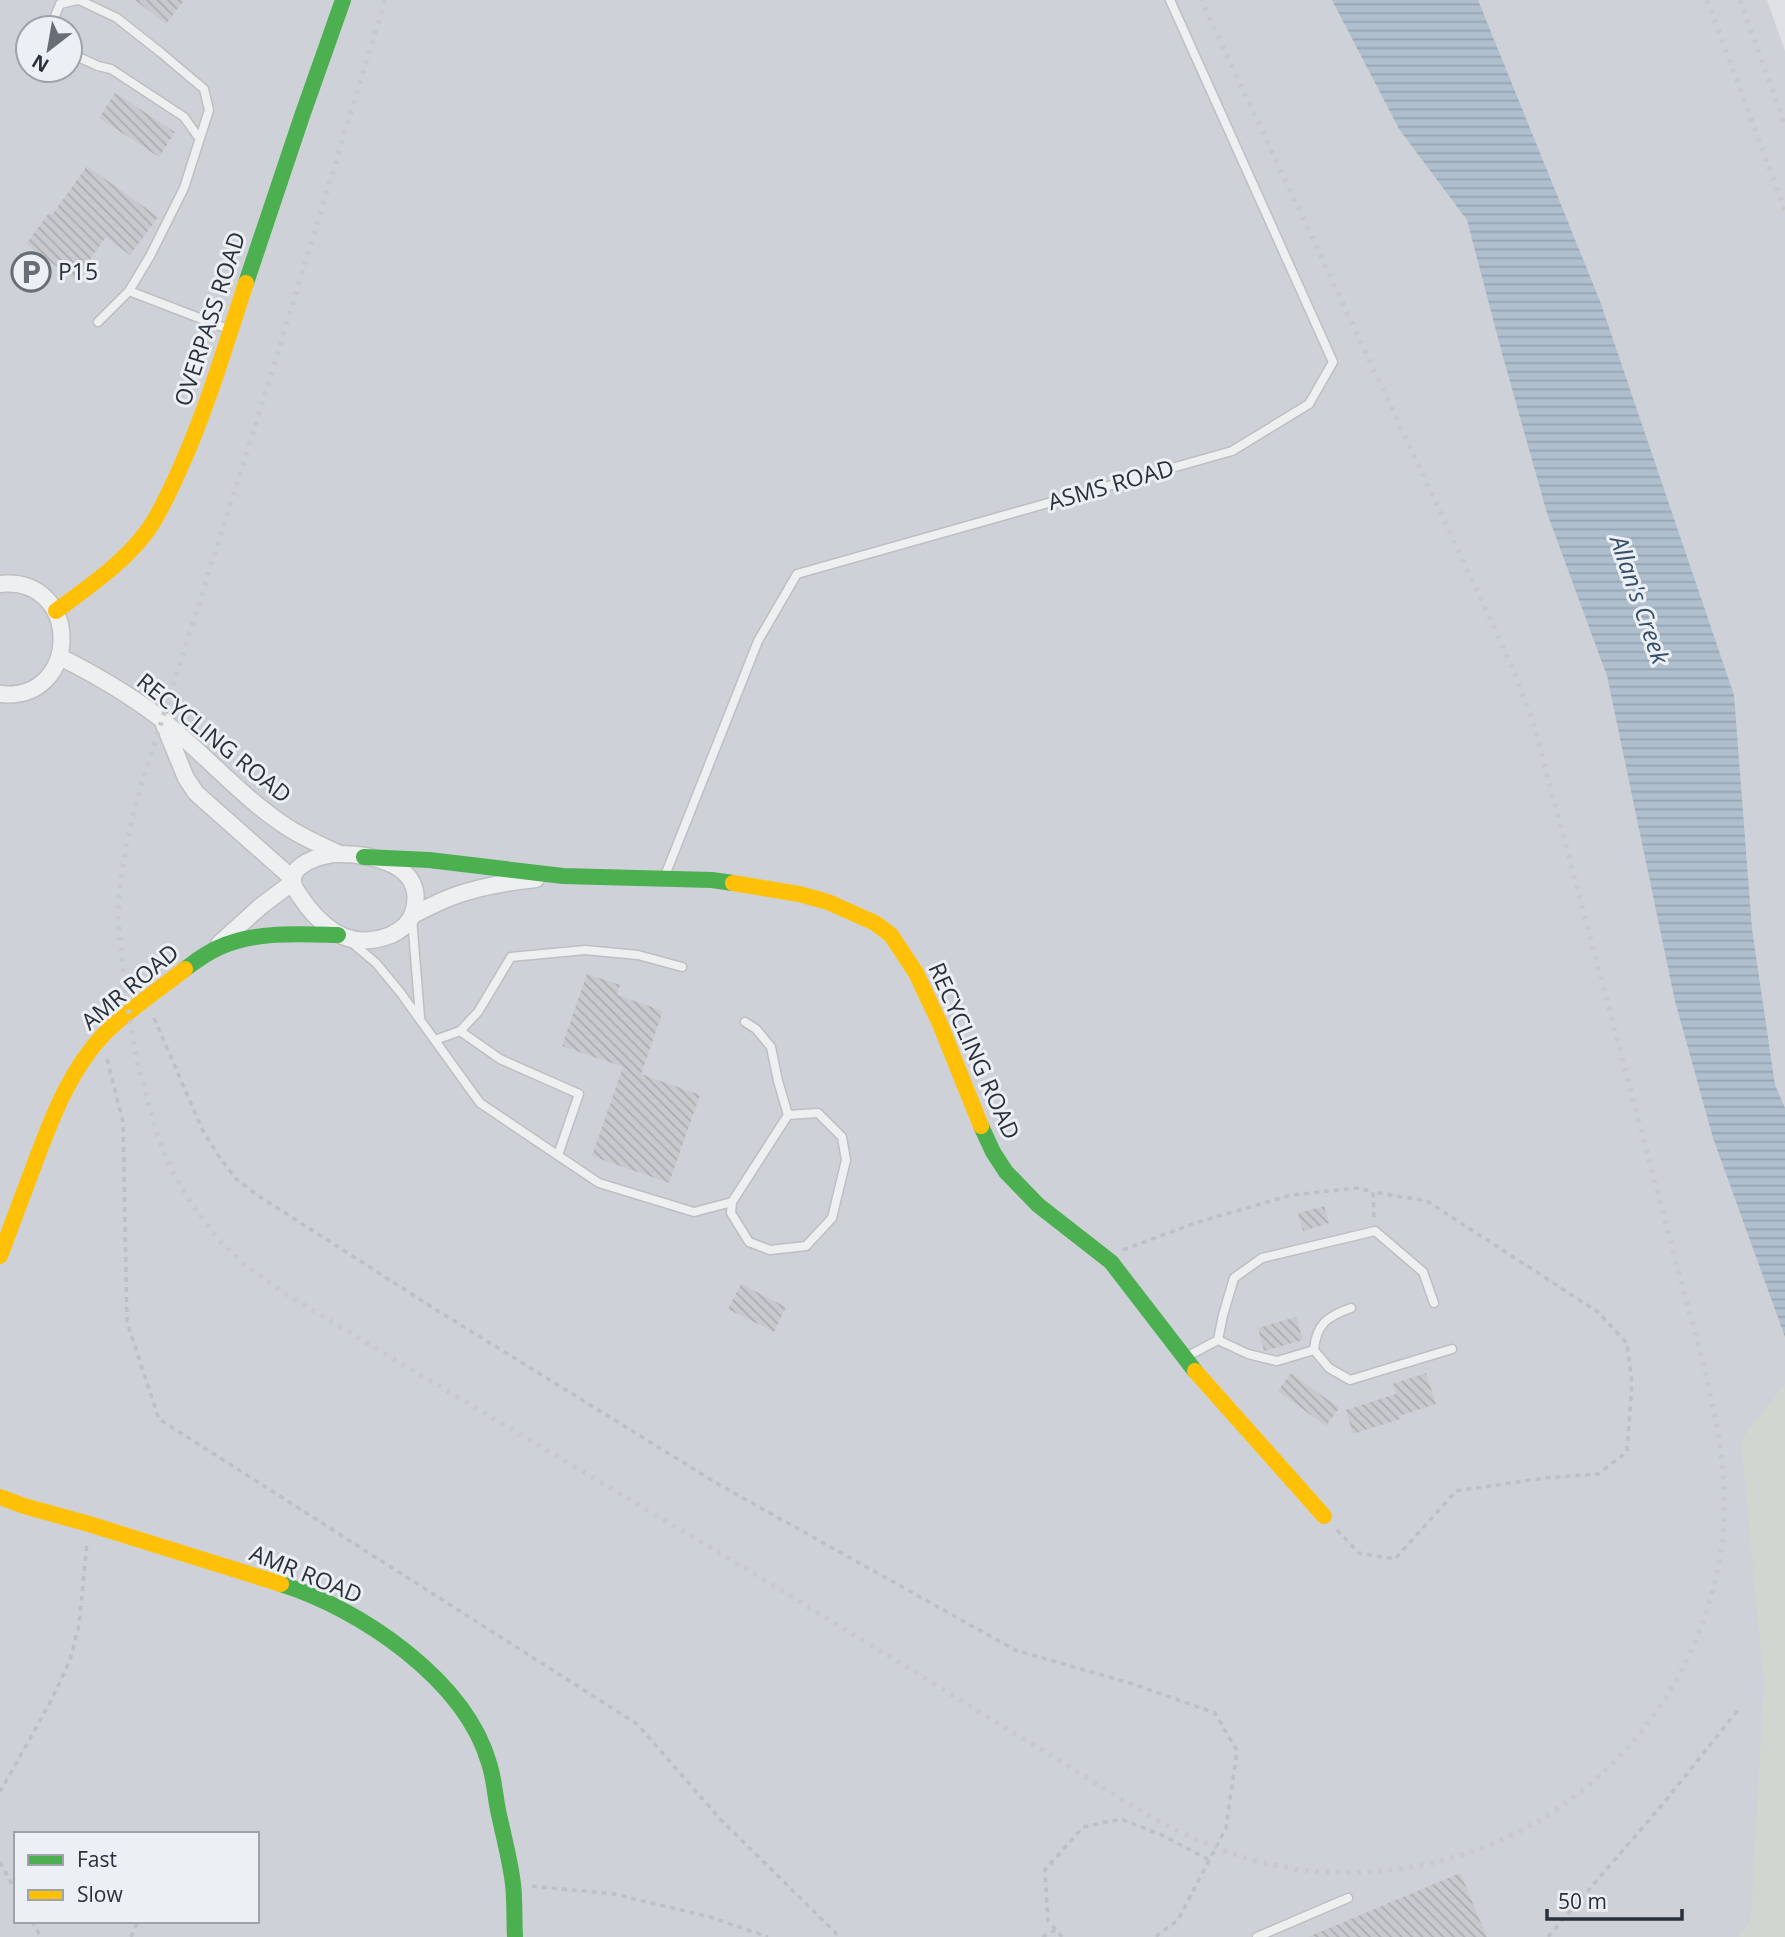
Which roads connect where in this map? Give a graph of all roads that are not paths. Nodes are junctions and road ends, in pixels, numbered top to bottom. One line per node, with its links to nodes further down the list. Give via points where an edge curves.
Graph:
1 (78, 0): 4 (lane, via 60,4); 6 (lane, via 117,18 204,89 209,110)
2 (343, 0): 9 (street, OVERPASS ROAD)
3 (1170, 0): 18 (lane, ASMS ROAD, via 1333,362 1309,404 1232,451 797,574 758,641)
4 (56, 14)
5 (84, 60): 6 (lane, via 111,69 184,117)
6 (199, 138): 7 (lane, via 184,188)
7 (129, 291): 8 (lane); 9 (lane)
8 (98, 322)
9 (231, 330): 11 (street, OVERPASS ROAD, via 191,445 149,528 119,562)
10 (3, 581): 11 (street, via 36,591)
11 (55, 611): 12 (street, via 63,633)
12 (60, 657): 13 (street, via 40,684 26,692); 14 (street, RECYCLING ROAD, via 117,687)
13 (0, 694)
14 (162, 720): 15 (street, RECYCLING ROAD, via 269,814); 19 (street, via 196,793)
15 (340, 854): 16 (street); 19 (street, via 306,863)
16 (364, 857): 17 (street, RECYCLING ROAD); 20 (street, via 387,862 407,875 416,895)
17 (563, 876): 18 (street, RECYCLING ROAD); 20 (street, via 492,885 453,896)
18 (664, 879): 37 (street, RECYCLING ROAD, via 712,880 799,894 852,912 891,935 916,973 940,1024 993,1152 1018,1187 1111,1262)
19 (293, 880): 21 (street, via 312,911); 22 (street, AMR ROAD)
20 (413, 916): 21 (street, via 398,931 379,939); 24 (lane)
21 (342, 937): 22 (street, AMR ROAD, via 272,936 233,942); 24 (lane, via 376,964)
22 (212, 951): 31 (street, AMR ROAD, via 125,1015 101,1037 74,1074)
23 (682, 967): 26 (lane, via 638,955 584,950 511,957 478,1012)
24 (421, 1020): 27 (lane)
25 (745, 1022): 28 (lane, via 771,1047)
26 (460, 1031): 27 (lane); 29 (lane, via 500,1059 579,1094)
27 (435, 1040): 29 (lane, via 480,1103)
28 (788, 1115): 30 (lane); 30 (lane, via 818,1114 842,1137 846,1160 832,1217 806,1246 770,1251 748,1242 731,1213)
29 (558, 1156): 30 (lane, via 598,1182 694,1212)
30 (732, 1202)
31 (0, 1255)
32 (1434, 1303): 34 (lane, via 1423,1272 1375,1230 1262,1258 1234,1278)
33 (1351, 1308): 36 (lane, via 1333,1314 1315,1335)
34 (1219, 1340): 36 (lane, via 1277,1361); 37 (lane)
35 (1452, 1349): 36 (lane, via 1350,1380 1329,1368)
36 (1314, 1350)
37 (1183, 1358): 39 (street, RECYCLING ROAD)
38 (0, 1497): 41 (street, AMR ROAD, via 287,1586 337,1607 408,1653 458,1705 489,1762 513,1884)
39 (1324, 1516)
40 (1348, 1898): 42 (lane)
41 (515, 1937)
42 (1257, 1937)

